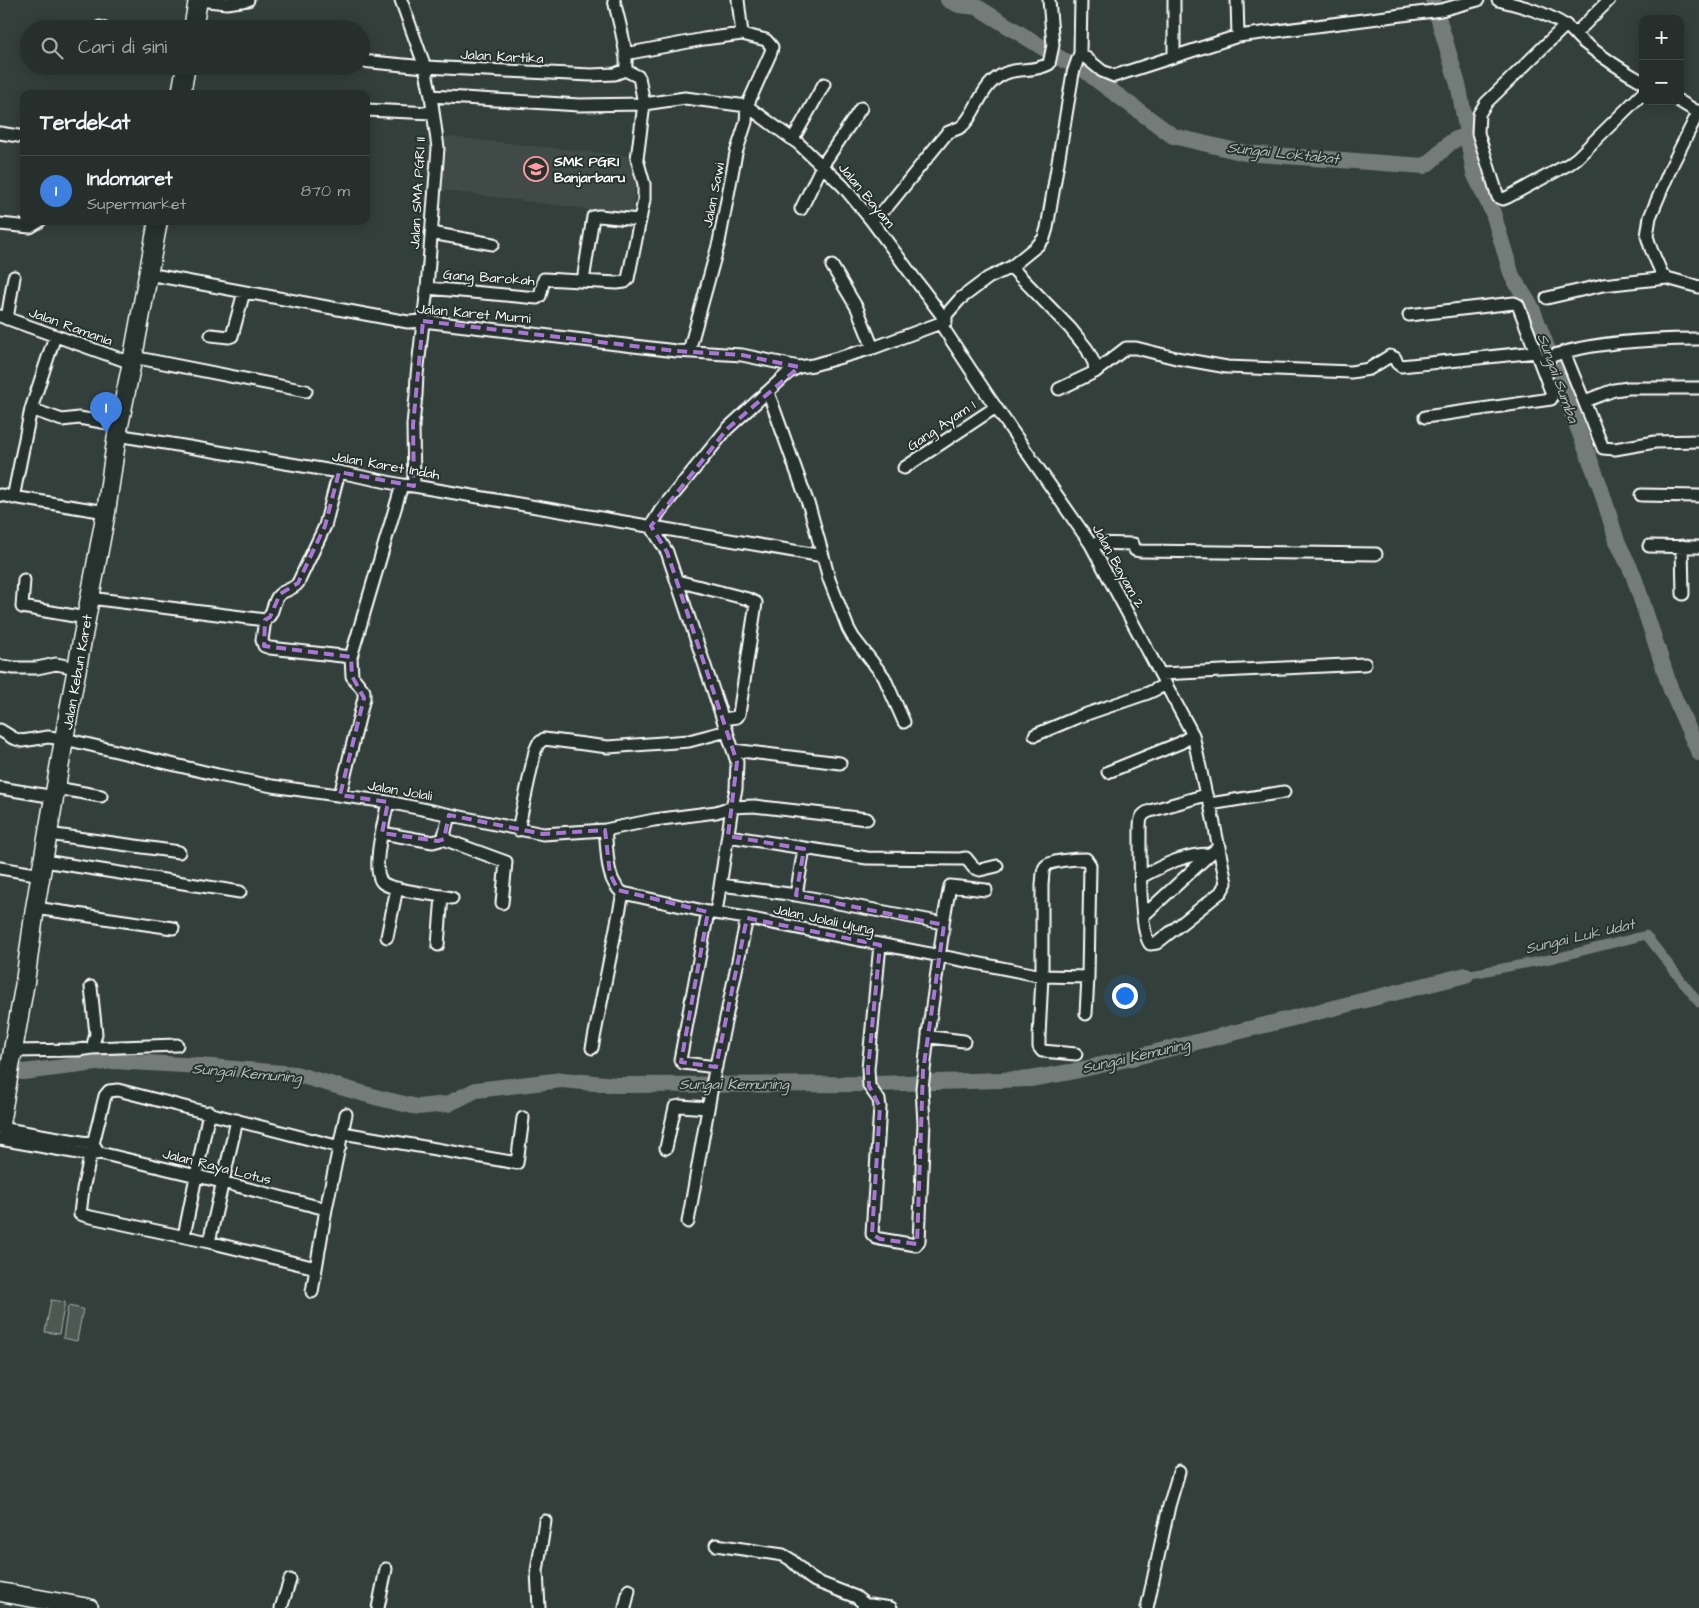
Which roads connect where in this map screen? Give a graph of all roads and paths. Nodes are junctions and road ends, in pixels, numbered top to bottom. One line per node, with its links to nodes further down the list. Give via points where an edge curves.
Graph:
1 (198, 0): 2 (street, via 228,3); 13 (main road)
2 (248, 0)
3 (401, 0): 22 (street, Jalan SMA PGRI II)
4 (614, 0): 18 (street)
5 (738, 0): 16 (street)
6 (1050, 0): 43 (street, via 1053,50 1049,64 1042,68 1009,70 991,83 967,120 947,133 888,206)
7 (1081, 0): 19 (street)
8 (1174, 0): 20 (street)
9 (1237, 0): 17 (street)
10 (1478, 0): 17 (street, via 1436,11)
11 (1498, 0): 14 (street, via 1537,10)
12 (1610, 0): 15 (street)
13 (195, 20)
14 (1566, 25): 15 (street); 29 (street, via 1486,103 1480,114 1478,133 1498,197 1508,197 1569,164)
15 (1576, 33): 25 (street, via 1602,57)
16 (742, 34): 18 (street); 32 (street, Jalan Sawi, via 766,40 772,47)
17 (1238, 36): 20 (street)
18 (625, 54): 23 (street)
19 (1079, 54): 20 (street, via 1114,76); 50 (street, via 1072,73 1044,238)
20 (1174, 57)
21 (370, 62): 22 (street, Jalan Kartika)
22 (425, 67): 23 (street, Jalan Kartika, via 591,75); 28 (street, Jalan SMA PGRI II)
23 (625, 70): 30 (street, via 639,77)
24 (184, 75): 27 (main road)
25 (1639, 80)
26 (824, 84): 39 (street)
27 (182, 90)
28 (431, 96): 30 (street, via 579,105); 36 (street, Jalan SMA PGRI II)
29 (1639, 97)
30 (644, 104): 32 (street, via 685,98); 42 (street, via 637,159 644,184)
31 (1684, 104): 35 (street)
32 (747, 106): 39 (street, Jalan Bayam); 67 (street, Jalan Sawi, via 719,242)
33 (861, 108): 40 (street)
34 (370, 110): 36 (street)
35 (1699, 112): 53 (street, via 1672,165 1647,228 1651,249)
36 (433, 113): 47 (street, Jalan SMA PGRI II, via 438,148)
37 (0, 133): 38 (street)
38 (20, 136)
39 (792, 139): 40 (street, Jalan Bayam)
40 (822, 166): 41 (street); 43 (street, Jalan Bayam)
41 (802, 209)
42 (639, 220): 54 (street, Gang Barokah, via 625,282); 54 (street, via 593,217)
43 (871, 220): 62 (street, Jalan Bayam)
44 (0, 224): 45 (street)
45 (33, 225)
46 (157, 225): 51 (main road, Jalan Kebun Karet)
47 (431, 232): 48 (street); 56 (street, Jalan SMA PGRI II)
48 (493, 244)
49 (832, 266): 66 (street, via 856,308)
50 (1011, 267): 62 (street, via 988,278 960,299); 72 (street, via 1087,349)
51 (148, 274): 57 (street, Jalan Karet Murni); 69 (main road, Jalan Kebun Karet)
52 (14, 277): 60 (street)
53 (1667, 278): 55 (street); 58 (street, via 1603,285)
54 (583, 281): 56 (street, Gang Barokah, via 544,278 537,298)
55 (1699, 286)
56 (427, 288): 61 (street, Jalan SMA PGRI II)
57 (244, 292): 61 (street, Jalan Karet Murni, via 408,322); 63 (street, via 232,336)
58 (1547, 298)
59 (1409, 315): 70 (street, via 1514,303 1518,305)
60 (4, 318): 64 (street, Jalan Ramania)
61 (423, 321): 67 (street, Jalan Karet Murni); 86 (street, Jalan SMA PGRI II, via 413,425)
62 (943, 322): 66 (street); 78 (street, Jalan Bayam 2)
63 (211, 335)
64 (55, 336): 69 (street, Jalan Ramania, via 114,358); 79 (street)
65 (1699, 339): 68 (street, via 1601,345)
66 (873, 348): 71 (street)
67 (689, 351): 71 (street, Jalan Karet Murni, via 742,355)
68 (1561, 353): 70 (street); 77 (street)
69 (133, 357): 75 (street, Jalan Ramania); 81 (main road, Jalan Kebun Karet)
70 (1540, 357): 72 (street, via 1401,366 1390,356 1368,369 1351,372 1227,367 1126,348); 80 (street, via 1552,394 1550,399)
71 (799, 367): 76 (street)
72 (1095, 372): 74 (street)
73 (1699, 388): 77 (street, via 1628,388)
74 (1059, 389)
75 (306, 391)
76 (768, 392): 92 (street, via 727,429); 98 (street, via 810,509)
77 (1585, 401): 82 (street, via 1603,448)
78 (996, 407): 83 (street, Gang Ayam 1); 93 (street, Jalan Bayam 2)
79 (30, 409): 81 (street, Jalan Karet Indah, via 62,420 79,418); 90 (street)
80 (1425, 417)
81 (118, 430): 84 (street, Jalan Karet Indah); 91 (main road, Jalan Kebun Karet)
82 (1699, 441)
83 (904, 468)
84 (339, 472): 85 (street, Jalan Karet Indah); 104 (street, via 325,526 298,583 280,594 271,615)
85 (402, 485): 86 (street, Jalan Karet Indah); 105 (street)
86 (414, 486): 92 (street, Jalan Karet Indah)
87 (0, 495): 90 (street)
88 (1641, 495): 89 (street)
89 (1699, 496)
90 (13, 498): 91 (street)
91 (106, 512): 102 (main road, Jalan Kebun Karet)
92 (651, 526): 98 (street, Jalan Karet Indah); 100 (street, via 667,552)
93 (1090, 543): 97 (street, via 1133,544 1135,550 1141,551); 109 (street, Jalan Bayam 2)
94 (1649, 546): 95 (street)
95 (1682, 546): 96 (street); 101 (street)
96 (1699, 547)
97 (1376, 554)
98 (823, 556): 112 (street, via 828,579 852,637 884,677)
99 (24, 580): 103 (street, via 22,607)
100 (677, 581): 111 (street); 111 (street, via 756,603 739,714 738,717)
101 (1683, 594)
102 (90, 598): 103 (main road, Jalan Kebun Karet); 104 (street)
103 (86, 618): 108 (main road, Jalan Kebun Karet)
104 (265, 620): 105 (street, via 264,646)
105 (351, 656): 124 (street, via 352,676 364,691 364,698)
106 (1365, 664): 109 (street)
107 (0, 666): 108 (street, via 37,668 56,664)
108 (77, 668): 117 (main road, Jalan Kebun Karet)
109 (1161, 674): 110 (street, Jalan Bayam 2)
110 (1165, 685): 115 (street); 116 (street, Jalan Bayam 2)
111 (724, 719): 114 (street)
112 (904, 722)
113 (0, 730): 117 (street, Jalan Jolali, via 22,741 48,737)
114 (727, 730): 118 (street); 131 (street, via 689,741 608,747 544,739 535,751)
115 (1035, 735)
116 (1193, 735): 120 (street); 126 (street, Jalan Bayam 2)
117 (65, 739): 123 (main road, Jalan Kebun Karet); 124 (street, Jalan Jolali, via 272,786)
118 (734, 750): 119 (street); 128 (street, via 738,777)
119 (840, 763)
120 (1108, 772)
121 (0, 788): 123 (street)
122 (1284, 792): 126 (street)
123 (56, 793): 125 (street); 134 (main road, Jalan Kebun Karet)
124 (340, 795): 127 (street, Jalan Jolali)
125 (101, 796)
126 (1208, 800): 137 (street, Jalan Bayam 2); 144 (street, via 1142,815)
127 (388, 802): 129 (street, Jalan Jolali); 133 (street)
128 (732, 807): 130 (street, Jalan Jolali, via 754,806); 132 (street, Jalan Jolali); 135 (street)
129 (449, 815): 131 (street, Jalan Jolali); 136 (street)
130 (867, 819)
131 (518, 830): 132 (street, Jalan Jolali, via 543,834)
132 (605, 830): 149 (street, via 610,874 613,883)
133 (382, 833): 136 (street, via 433,842); 146 (street, via 377,864 380,880)
134 (48, 834): 139 (street); 143 (main road, Jalan Kebun Karet)
135 (728, 836): 138 (street); 145 (street)
136 (444, 839): 151 (street, via 506,862)
137 (1220, 847): 140 (street); 154 (street, Jalan Bayam 2, via 1226,879 1221,892 1154,944 1148,942)
138 (804, 849): 141 (street, via 867,858 966,858 980,870); 150 (street)
139 (179, 852)
140 (1210, 854): 144 (street, via 1177,859); 154 (street)
141 (997, 866)
142 (0, 868): 143 (street)
143 (42, 868): 148 (street); 152 (main road, Jalan Kebun Karet)
144 (1141, 877): 154 (street)
145 (721, 884): 150 (street); 153 (street)
146 (397, 888): 158 (street); 159 (street, via 447,897)
147 (986, 890): 156 (street, via 950,886)
148 (240, 892)
149 (623, 893): 153 (street, Jalan Jolali Ujung); 170 (street)
150 (796, 895): 156 (street)
151 (502, 903)
152 (35, 908): 157 (street); 172 (main road, Jalan Kebun Karet)
153 (712, 913): 155 (street, Jalan Jolali Ujung); 173 (street, via 680,1060)
154 (1143, 916)
155 (747, 918): 160 (street, Jalan Jolali Ujung); 173 (street)
156 (943, 923): 161 (street)
157 (173, 928)
158 (387, 937)
159 (438, 945)
160 (880, 946): 161 (street, Jalan Jolali Ujung); 166 (street, via 868,1069 869,1086 880,1107 872,1234 880,1239 916,1245 923,1150 922,1088)
161 (939, 956): 162 (street, Jalan Jolali Ujung); 166 (street)
162 (1042, 976): 163 (street, Jalan Jolali Ujung); 163 (street, via 1044,869 1053,862 1086,859 1090,865); 171 (street, via 1039,1047 1042,1051)
163 (1088, 977): 165 (street)
164 (91, 987): 169 (street, via 96,1034)
165 (1086, 1014)
166 (928, 1036): 167 (street)
167 (964, 1041)
168 (177, 1045): 169 (street)
169 (92, 1048): 172 (street)
170 (592, 1048)
171 (1076, 1054)
172 (12, 1062): 179 (main road, Jalan Kebun Karet)
173 (715, 1071): 174 (street)
174 (708, 1108): 184 (street, via 675,1107); 189 (street)
175 (209, 1112): 178 (street); 182 (street, via 113,1090 105,1096); 186 (street)
176 (346, 1114): 180 (street)
177 (523, 1118): 180 (street, via 517,1163)
178 (237, 1120): 183 (street); 187 (street)
179 (0, 1126): 182 (street)
180 (343, 1133): 183 (street)
181 (0, 1139): 185 (street, Jalan Raya Lotus)
182 (93, 1144): 185 (street)
183 (340, 1147): 188 (street)
184 (666, 1148)
185 (95, 1154): 186 (street, Jalan Raya Lotus); 190 (street, via 80,1214)
186 (196, 1176): 187 (street, Jalan Raya Lotus); 190 (street)
187 (222, 1182): 188 (street, Jalan Raya Lotus); 191 (street)
188 (326, 1209): 192 (street)
189 (688, 1222)
190 (184, 1236): 191 (street)
191 (209, 1242): 192 (street)
192 (316, 1268): 193 (street)
193 (312, 1292)
194 (1179, 1472): 208 (street)
195 (544, 1521): 205 (street, via 537,1571)
196 (716, 1545): 201 (street, via 790,1559 815,1581 856,1597)
197 (386, 1570): 204 (street)
198 (290, 1580): 203 (street)
199 (628, 1590): 206 (street)
200 (0, 1592): 202 (main road)
201 (864, 1607): 207 (street)
202 (89, 1608)
203 (281, 1608)
204 (378, 1608)
205 (539, 1608)
206 (625, 1608)
207 (891, 1608)
208 (1147, 1608)

